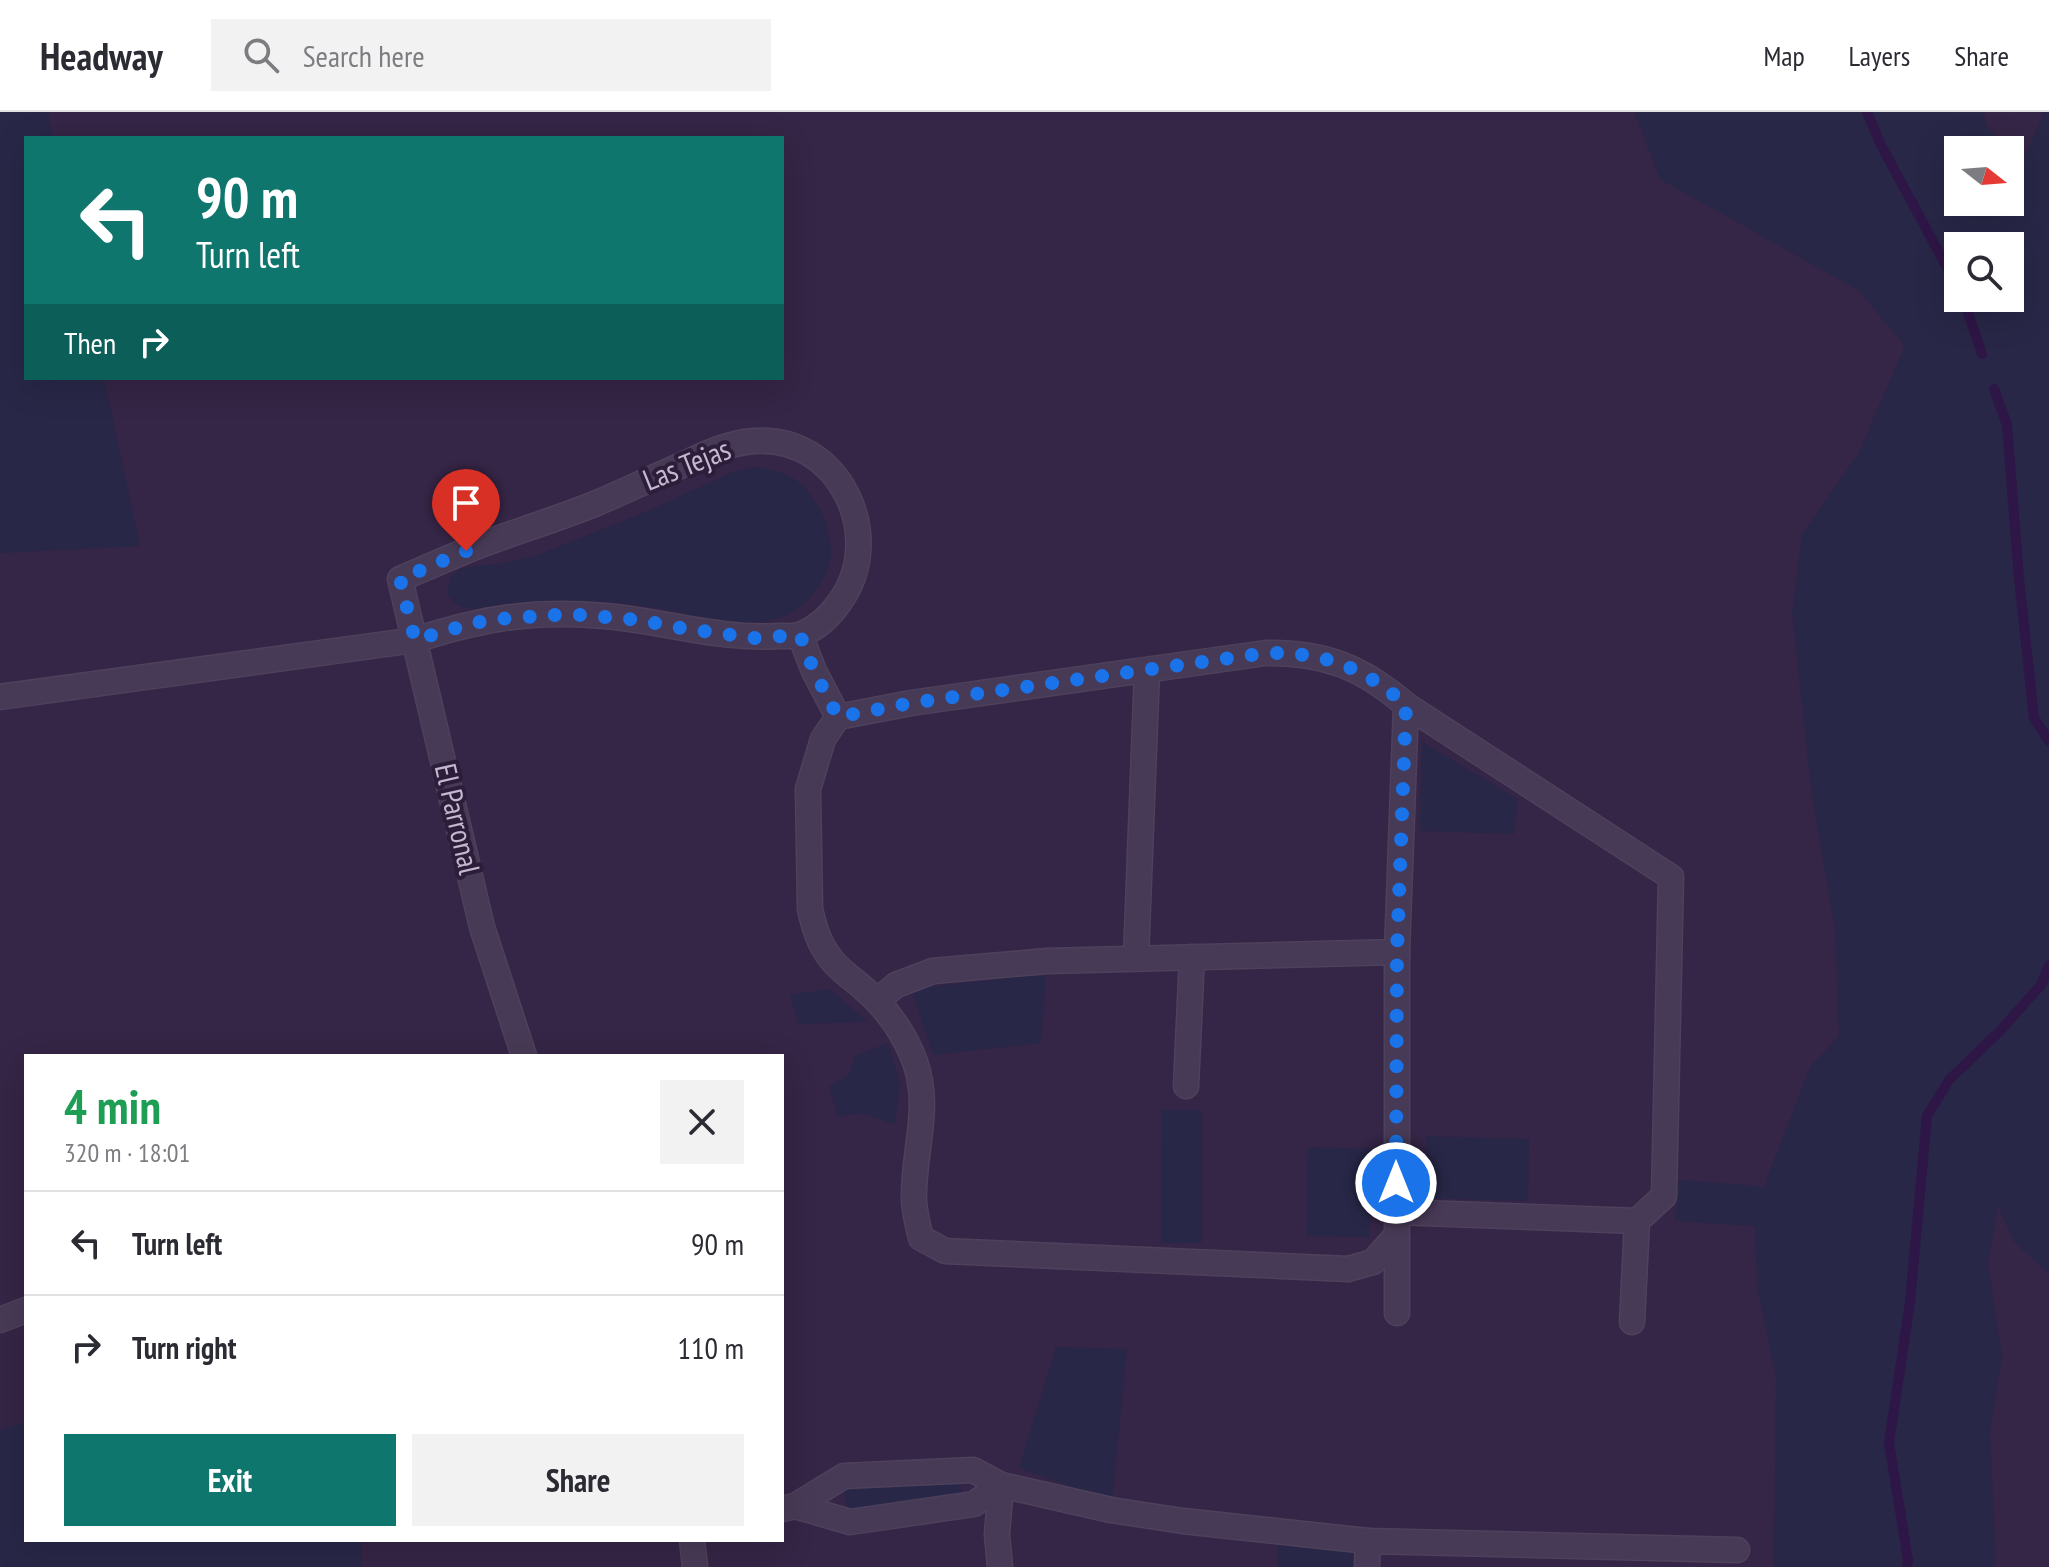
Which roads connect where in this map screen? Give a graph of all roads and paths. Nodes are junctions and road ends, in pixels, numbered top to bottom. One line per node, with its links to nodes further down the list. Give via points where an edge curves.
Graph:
1 (400, 579): 2 (street, Las Tejas, via 594,504 713,451 756,441 779,443 801,450 836,477 857,517 859,558 845,595 833,612); 3 (street, El Parronal)
2 (800, 635): 3 (street, via 754,638 569,614 473,623); 7 (street)
3 (415, 640): 5 (street); 12 (street, El Parronal, via 482,927)
4 (1147, 671): 6 (street, via 1294,653 1348,666); 7 (street); 10 (street)
5 (0, 697)
6 (1406, 705): 8 (street); 14 (street, via 1671,877 1664,1196)
7 (838, 717): 11 (street, via 823,739 808,789 810,909 820,943 832,961)
8 (1397, 952): 9 (street); 15 (street)
9 (1192, 957): 10 (street); 13 (street)
10 (1136, 958): 11 (street, via 933,971 896,985)
11 (877, 1001): 15 (street, via 915,1061 922,1102 914,1201 921,1238 945,1251 1348,1269 1373,1262)
12 (523, 1054)
13 (1186, 1086)
14 (1637, 1221): 15 (street); 19 (street)
15 (1396, 1224): 17 (street)
16 (24, 1311): 18 (street)
17 (1397, 1313)
18 (0, 1320)
19 (1632, 1322)
20 (1001, 1485): 21 (street, via 974,1504 850,1522); 21 (street, via 973,1470 844,1476); 22 (street, via 1169,1519); 26 (street)
21 (788, 1508)
22 (1368, 1541): 24 (street); 27 (street)
23 (692, 1542): 25 (street)
24 (1737, 1550)
25 (695, 1567)
26 (1000, 1567)
27 (1367, 1567)

